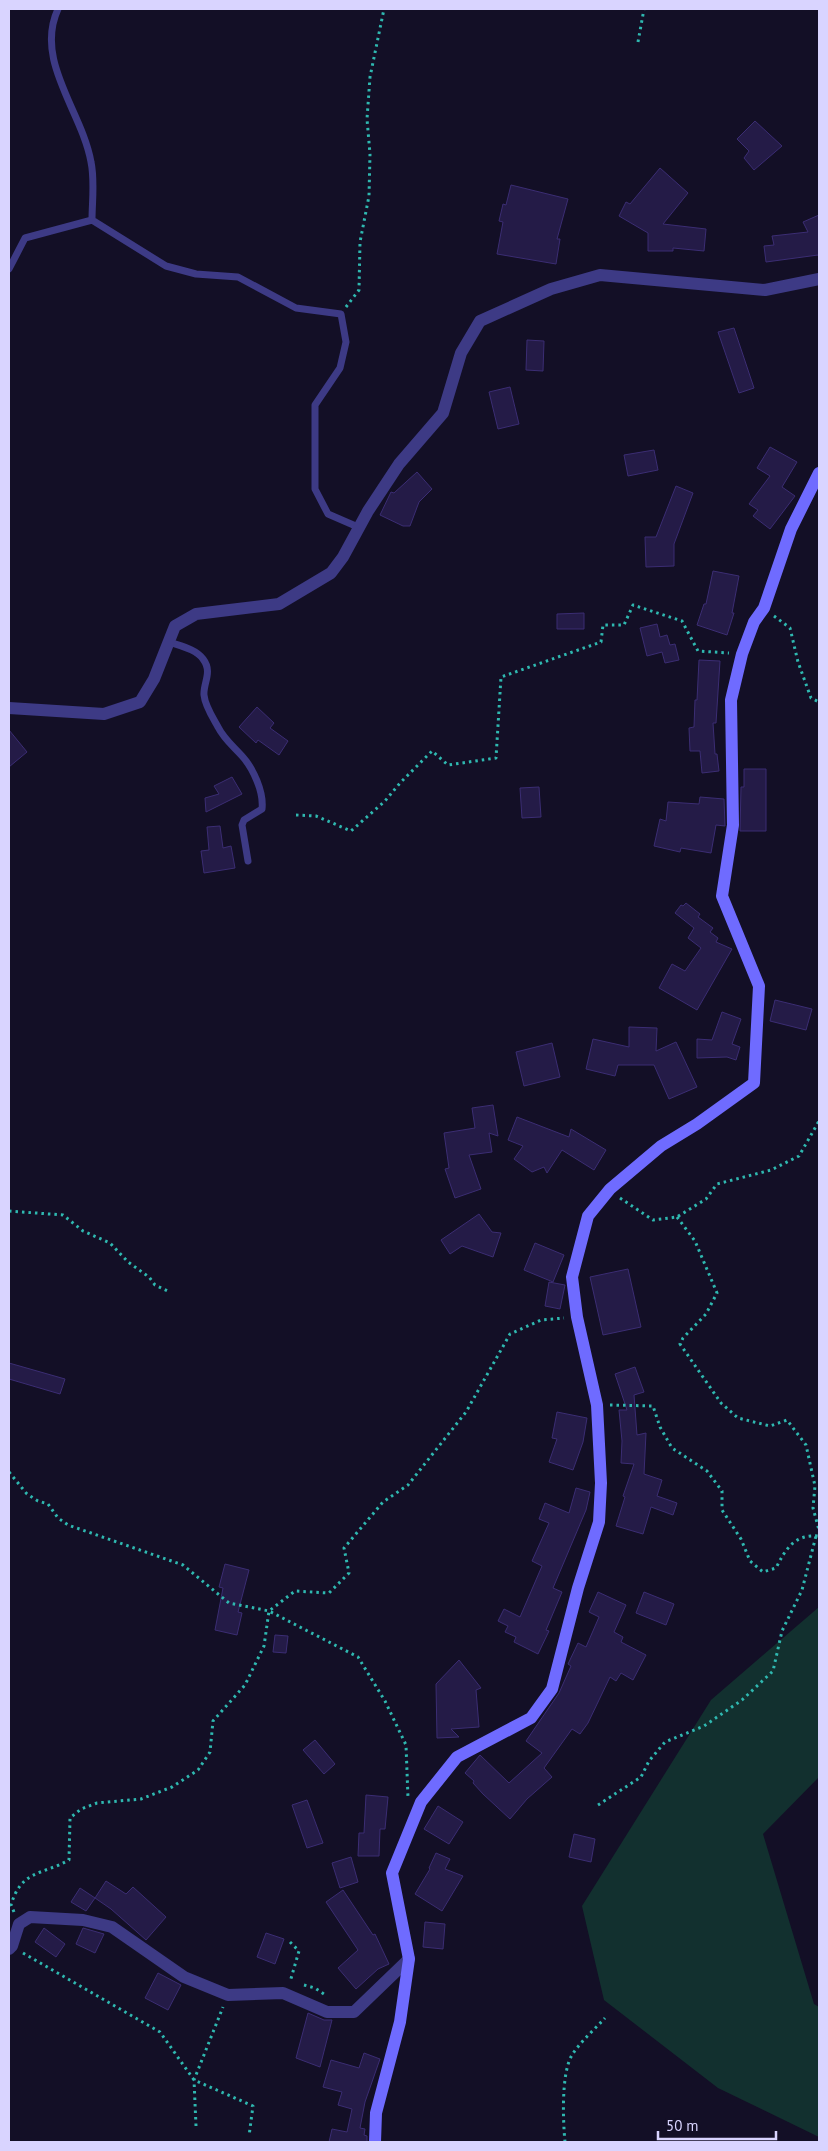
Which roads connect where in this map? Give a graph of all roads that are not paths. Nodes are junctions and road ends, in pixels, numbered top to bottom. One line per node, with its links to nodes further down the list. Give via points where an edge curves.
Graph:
1 (58, 9): 2 (lane, via 52,22 50,46 92,163)
2 (92, 220): 3 (lane, via 25,238); 6 (lane, via 166,266 196,274 238,277 296,308 341,314 346,342 340,368 315,405 315,488 328,514)
3 (9, 269)
4 (819, 279): 6 (street, via 765,290 600,274 551,289 480,321 461,353 443,413 399,464)
5 (819, 473): 11 (main road, via 791,529 764,608 754,622 731,700 732,825 722,896 759,986 754,1083 661,1146 610,1189 588,1216 572,1277 577,1317 597,1405 602,1483 600,1522 578,1588 552,1689 531,1718 457,1757 421,1802 392,1873)
6 (358, 527): 7 (street, via 331,573 279,604 196,614 175,626)
7 (169, 642): 8 (street, via 154,679 140,702 104,714); 9 (lane, via 197,653 204,660 209,675 203,694 205,700 222,736 244,758 258,784 262,808 242,824)
8 (9, 708)
9 (248, 861)
10 (10, 1948): 11 (street, via 19,1924 30,1918 83,1920 112,1927 184,1976 228,1995 283,1993 327,2012 354,2012)
11 (409, 1959): 12 (main road, via 400,2022 376,2114)
12 (375, 2142)

